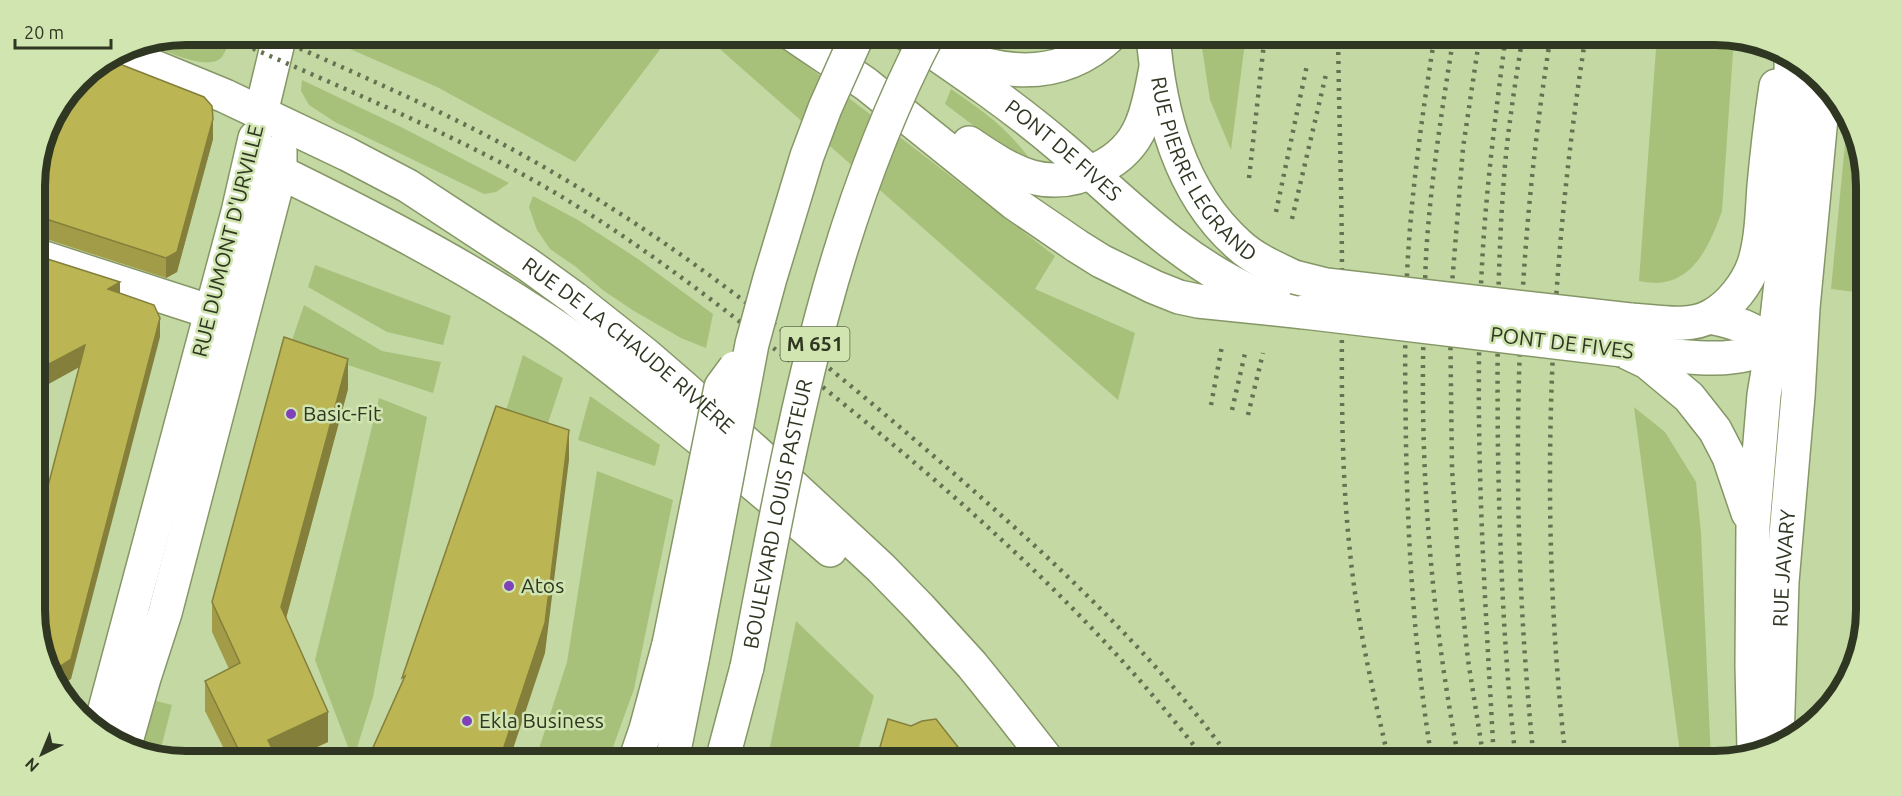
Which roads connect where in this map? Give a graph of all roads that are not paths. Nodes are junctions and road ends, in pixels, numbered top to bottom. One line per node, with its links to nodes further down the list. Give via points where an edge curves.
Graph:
1 (277, 45): 15 (main road)
2 (808, 45): 13 (main road)
3 (853, 45): 29 (main road, M 651, bridge, via 807,156 752,344 721,387)
4 (923, 45): 18 (main road, PONT DE FIVES, via 982,86)
5 (923, 45): 30 (main road, BOULEVARD LOUIS PASTEUR / M 651, bridge, via 882,133 829,289 793,433)
6 (935, 45): 7 (main road, via 1004,70 1032,71 1075,60)
7 (1101, 45)
8 (1154, 45): 11 (main road, RUE PIERRE LEGRAND)
9 (130, 57): 15 (main road, RUE DE LA CHAUDE RIVIÈRE)
10 (1780, 62): 23 (main road, via 1754,264 1729,303)
11 (1156, 68): 18 (main road, via 1147,109 1132,142 1120,156); 20 (main road, RUE PIERRE LEGRAND, via 1175,150 1209,212 1239,246)
12 (1791, 68): 26 (main road, RUE JAVARY, via 1793,147 1788,222)
13 (866, 84): 18 (main road, via 904,101 1005,166 1025,174 1063,181); 21 (main road, via 1014,203 1125,274 1179,297)
14 (1823, 96): 24 (main road, RUE JAVARY)
15 (261, 113): 16 (main road, RUE DUMONT D'URVILLE); 17 (main road, RUE DUMONT D'URVILLE, via 279,141); 40 (main road, RUE DE LA CHAUDE RIVIÈRE, via 408,186 527,264 646,355 794,486 921,608 990,686)
16 (251, 158): 17 (main road, RUE DE LA CHAUDE RIVIÈRE); 22 (main road, RUE DUMONT D'URVILLE)
17 (280, 172): 22 (main road, RUE DUMONT D'URVILLE); 39 (main road, RUE DE LA CHAUDE RIVIÈRE, via 388,225 499,289 582,346 677,420 750,479 874,591 942,663)
18 (1091, 173): 21 (main road, PONT DE FIVES, via 1172,245 1215,273)
19 (45, 258): 22 (main road)
20 (1294, 277): 25 (main road, PONT DE FIVES, bridge)
21 (1304, 312): 25 (main road, PONT DE FIVES, bridge)
22 (226, 316): 31 (main road, RUE DUMONT D'URVILLE); 33 (main road, RUE DUMONT D'URVILLE, via 165,613)
23 (1710, 317): 25 (main road); 26 (main road, RUE JAVARY, via 1747,326)
24 (1803, 319): 26 (main road, PONT DE FIVES, via 1792,324); 27 (main road, RUE JAVARY)
25 (1626, 335): 26 (main road, PONT DE FIVES, via 1723,358 1738,357); 28 (main road, RUE JAVARY, via 1647,362 1689,397 1715,430 1729,457)
26 (1772, 344): 27 (main road, RUE JAVARY, via 1791,373); 28 (main road, RUE JAVARY)
27 (1798, 396): 32 (main road, RUE JAVARY, via 1782,582)
28 (1753, 526): 34 (main road, RUE JAVARY)
29 (681, 650): 35 (main road); 36 (main road)
30 (747, 667): 37 (main road, BOULEVARD LOUIS PASTEUR / M 651); 38 (main road)
31 (102, 722)
32 (1777, 736)
33 (127, 737)
34 (1754, 745)
35 (638, 751)
36 (673, 751)
37 (725, 751)
38 (743, 751)
39 (1014, 751)
40 (1040, 751)

